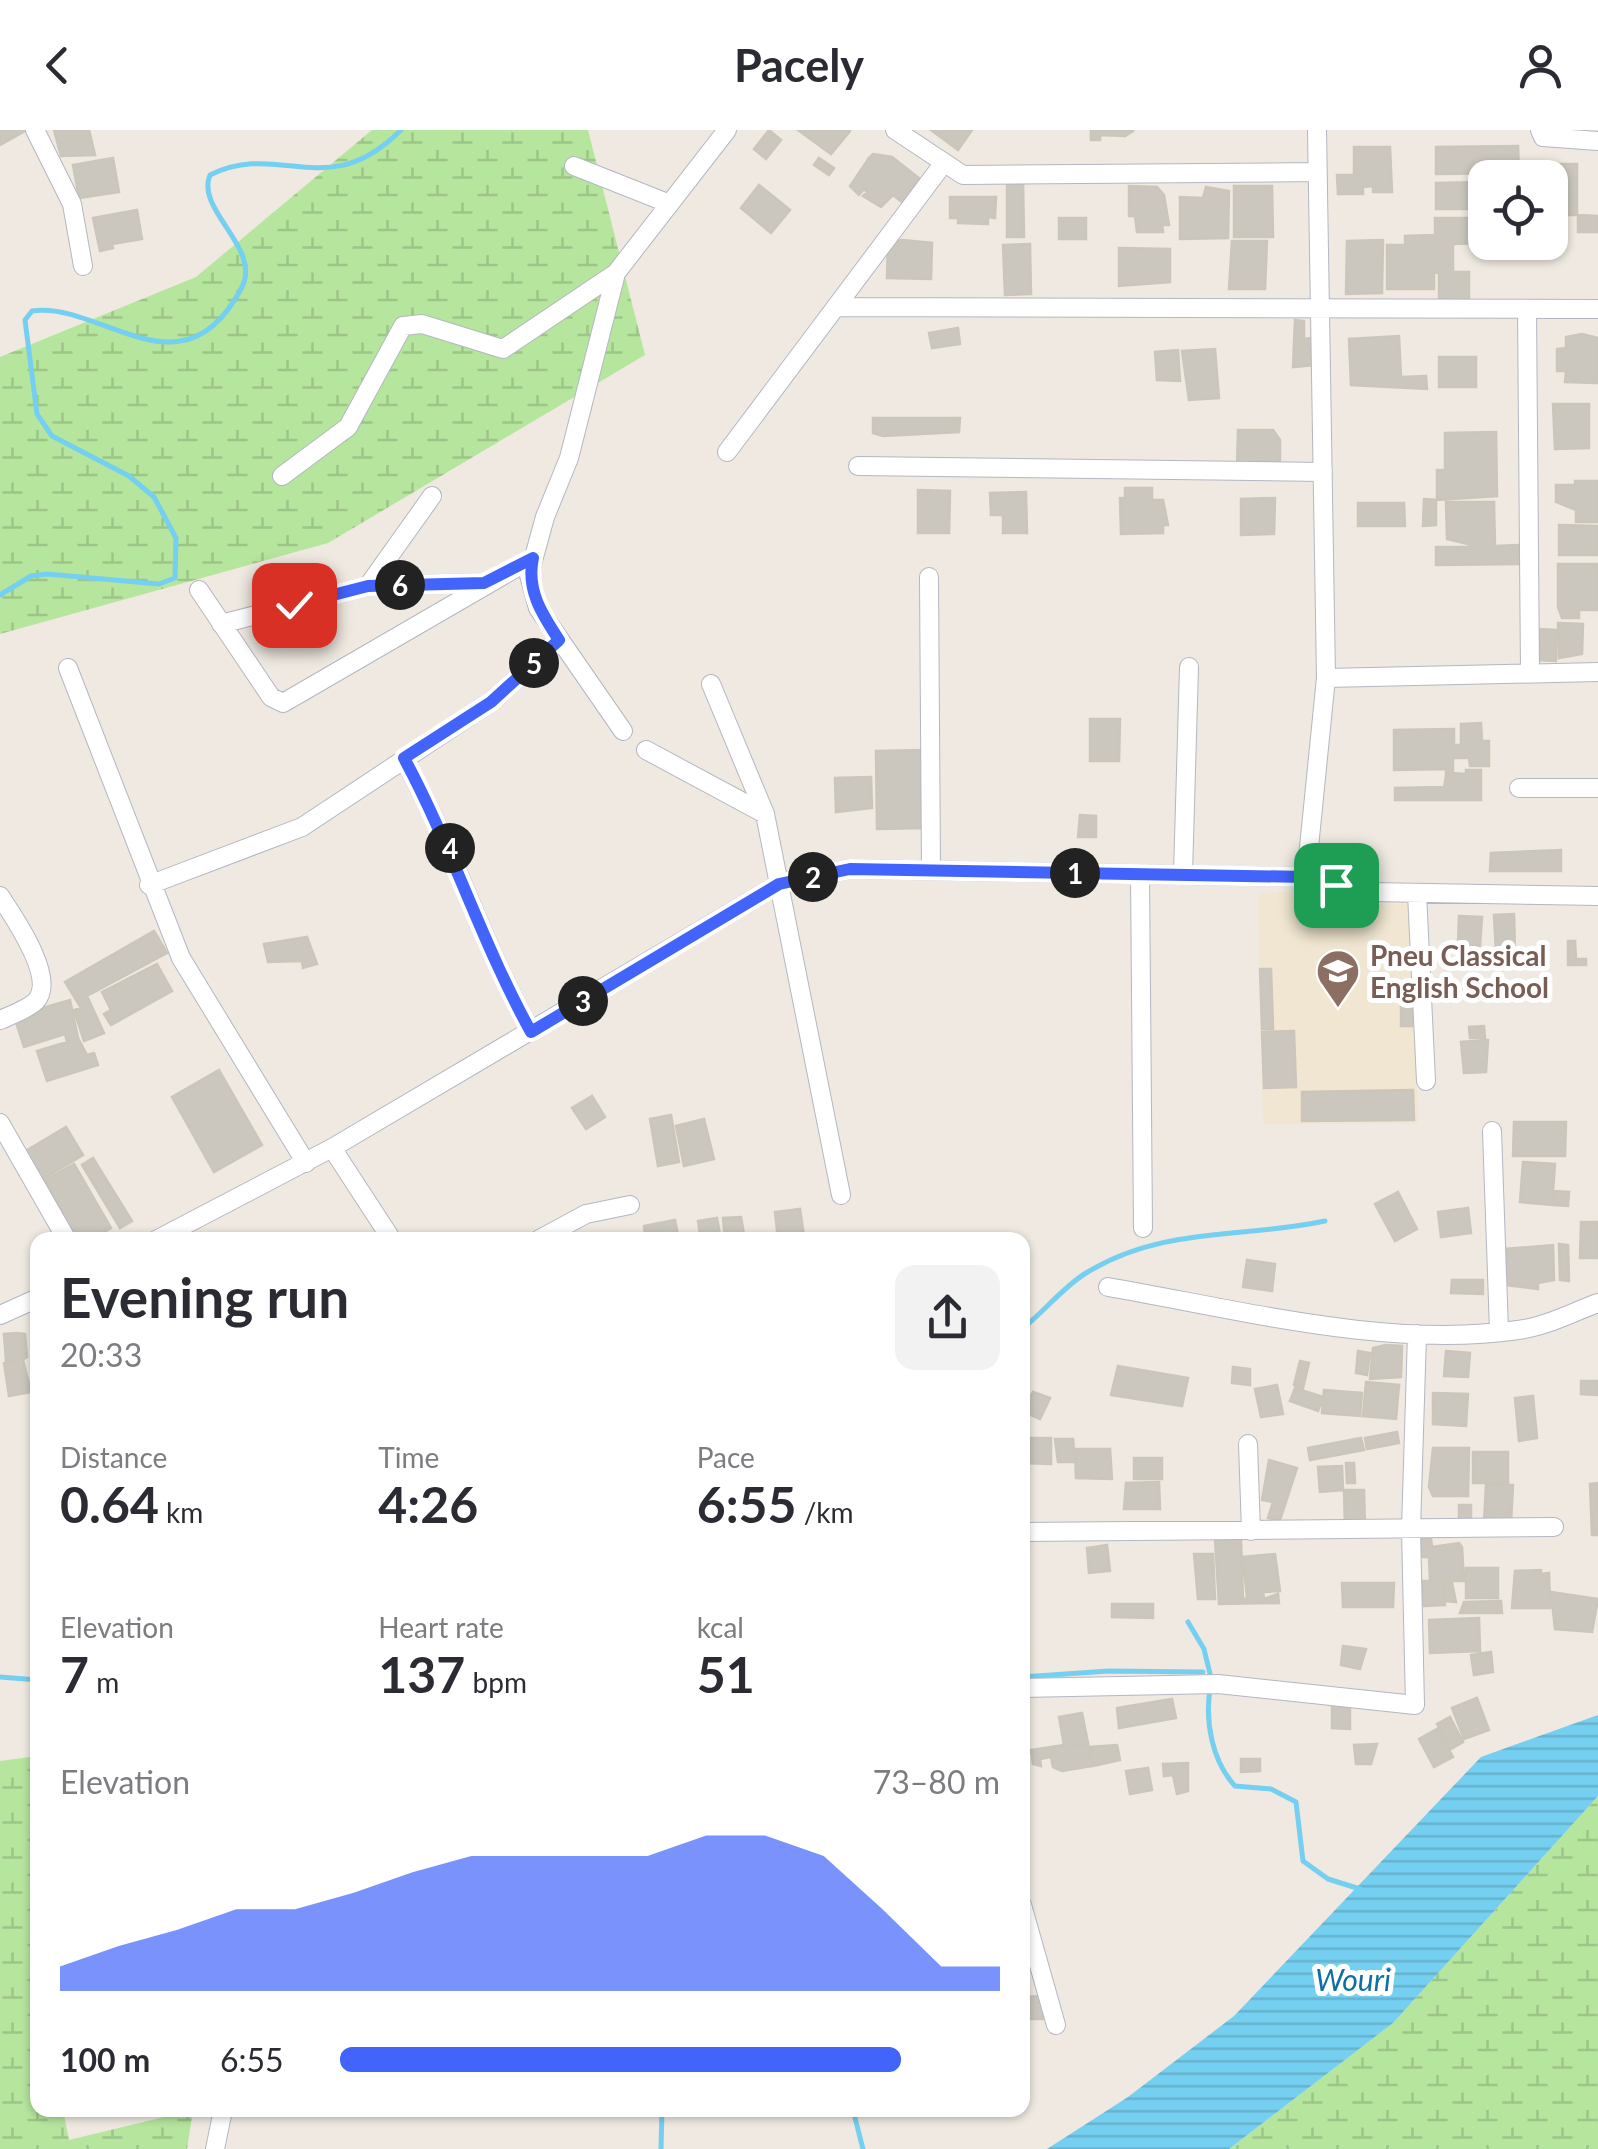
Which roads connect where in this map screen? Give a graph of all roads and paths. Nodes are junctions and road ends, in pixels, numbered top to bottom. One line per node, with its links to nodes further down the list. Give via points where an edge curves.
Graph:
1 (35, 130): 11 (street, via 72,204)
2 (727, 130): 10 (street)
3 (895, 130): 7 (street)
4 (1317, 130): 9 (street)
5 (1540, 130): 6 (street, via 1556,140)
6 (1598, 141)
7 (943, 164): 9 (street, via 963,175); 13 (street)
8 (574, 166): 10 (street)
9 (1317, 172): 14 (street)
10 (670, 204): 12 (street)
11 (83, 266)
12 (616, 273): 20 (street, via 503,349 422,324 403,326 348,427); 22 (street, via 568,458)
13 (838, 307): 14 (street); 17 (street)
14 (1320, 308): 15 (street); 19 (street)
15 (1528, 309): 16 (street); 32 (street)
16 (1598, 310)
17 (727, 452)
18 (858, 466): 19 (street)
19 (1323, 472): 33 (street)
20 (282, 476)
21 (432, 496): 25 (street)
22 (533, 558): 24 (street); 28 (street, via 529,576 538,608)
23 (929, 577): 41 (street)
24 (484, 583): 25 (street); 27 (street, via 282,704 270,698)
25 (368, 586): 27 (street)
26 (199, 590): 27 (street)
27 (221, 624)
28 (559, 640): 35 (street); 37 (street, via 491,702)
29 (1189, 666): 43 (street)
30 (68, 668): 46 (street)
31 (1598, 672): 32 (street)
32 (1530, 673): 33 (street)
33 (1326, 678): 44 (street)
34 (711, 684): 40 (street)
35 (623, 731)
36 (646, 750): 40 (street)
37 (404, 758): 46 (street, via 302,827); 51 (street, via 442,828 502,981)
38 (1519, 788): 39 (street)
39 (1598, 788)
40 (766, 814): 45 (street)
41 (931, 870): 42 (street); 45 (street, via 850,869)
42 (1140, 874): 43 (street); 59 (street)
43 (1184, 874): 44 (street)
44 (1306, 877): 47 (street)
45 (779, 884): 51 (street); 57 (street)
46 (150, 885): 56 (street, via 181,958)
47 (1417, 894): 49 (street); 52 (street)
48 (0, 896): 50 (street, via 38,963 41,992)
49 (1598, 896)
50 (0, 1020)
51 (531, 1032): 55 (street)
52 (1426, 1080)
53 (0, 1123): 60 (street)
54 (1492, 1131): 68 (street)
55 (332, 1148): 56 (street); 62 (street)
56 (306, 1163): 61 (street)
57 (841, 1195)
58 (630, 1205): 63 (street, via 586,1214)
59 (1144, 1228)
60 (62, 1232)
61 (172, 1232)
62 (387, 1232)
63 (553, 1232)
64 (1108, 1287): 69 (street)
65 (30, 1302): 67 (street)
66 (1598, 1303): 68 (street, via 1521,1330)
67 (0, 1315)
68 (1499, 1331): 69 (street)
69 (1417, 1334): 72 (street)
70 (1248, 1444): 73 (street)
71 (1554, 1527): 72 (street)
72 (1412, 1530): 73 (street); 75 (street, via 1415,1705 1218,1684)
73 (1251, 1531): 74 (street)
74 (1030, 1532)
75 (1030, 1688)
76 (1030, 1933): 77 (street)
77 (1056, 2024)
78 (221, 2117): 79 (street)
79 (214, 2149)

